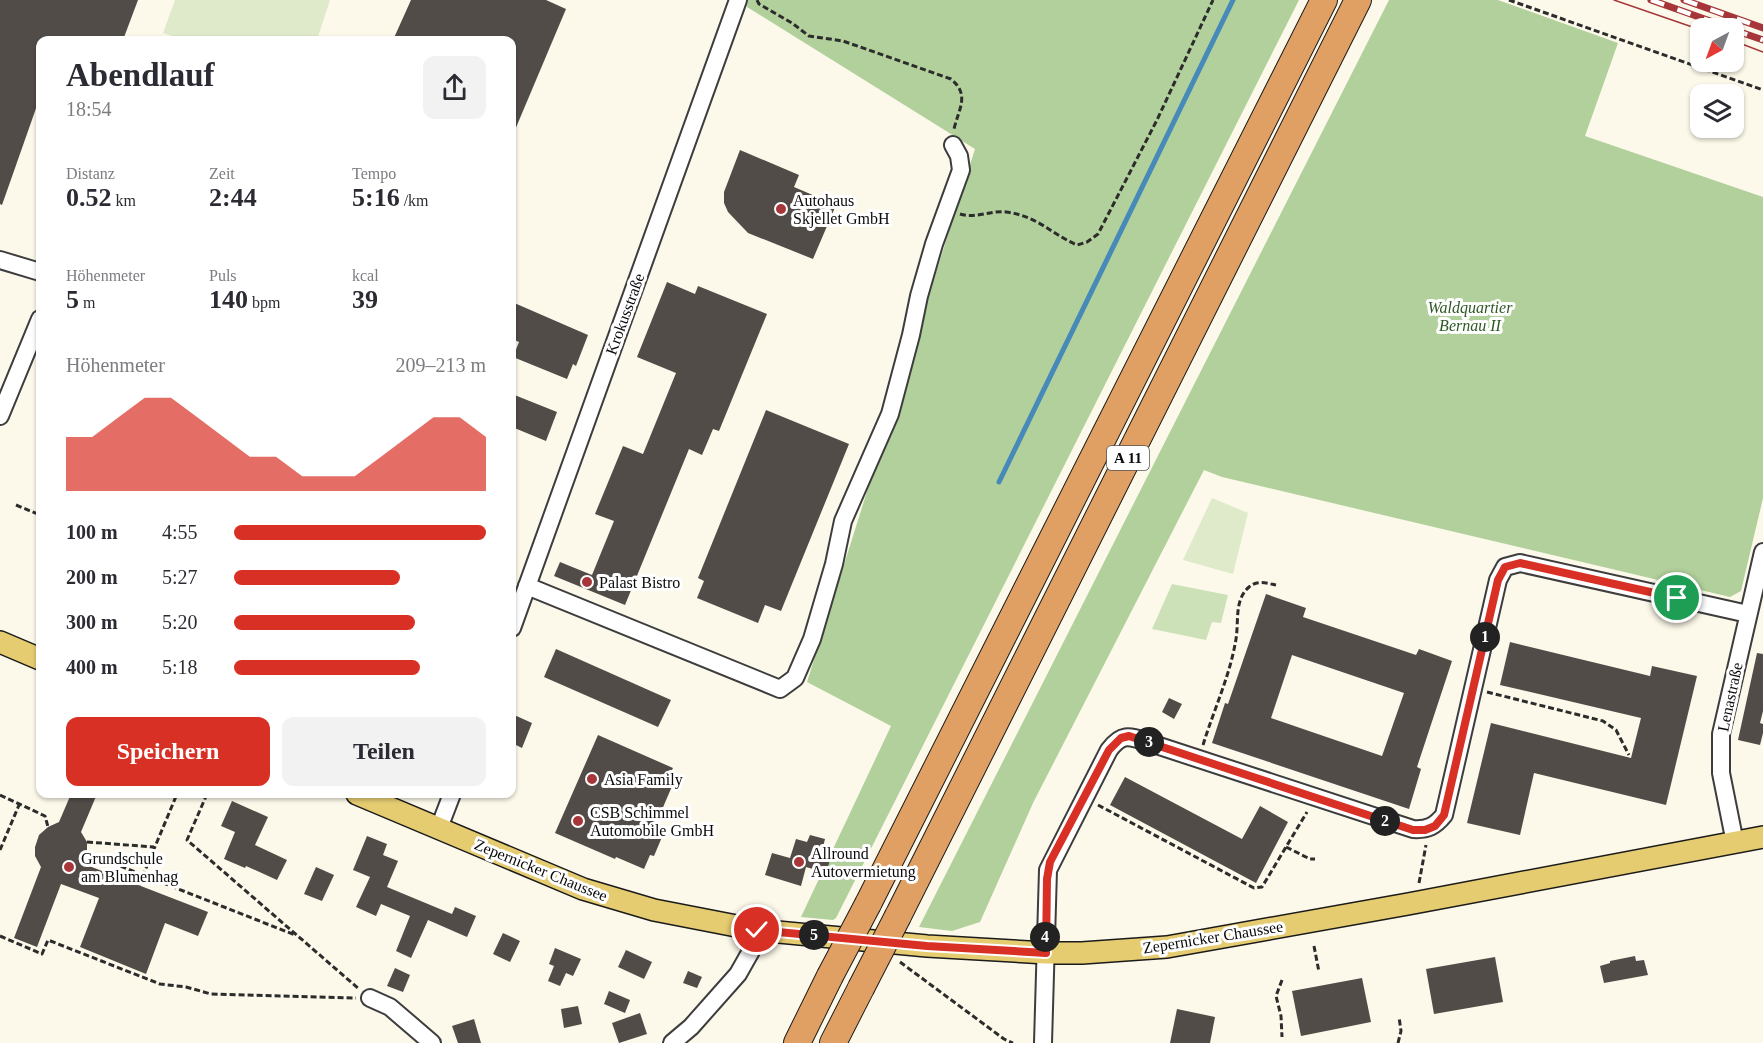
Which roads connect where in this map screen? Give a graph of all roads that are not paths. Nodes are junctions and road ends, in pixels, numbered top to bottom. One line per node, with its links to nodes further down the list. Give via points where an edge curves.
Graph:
1 (738, 0): 10 (street, Krokusstraße)
2 (1324, 0): 25 (highway, A 11, bridge)
3 (1358, 0): 26 (highway, A 11, bridge)
4 (953, 145): 10 (street, via 961,170 934,244 890,414 843,521 812,639 795,678 780,689)
5 (0, 260): 6 (street)
6 (36, 271)
7 (36, 329): 8 (street)
8 (0, 416)
9 (1763, 552): 11 (street, Lenastraße)
10 (527, 586): 12 (street, Krokusstraße)
11 (1748, 614): 19 (street, Lenastraße, via 1721,735 1721,772); 21 (street, via 1520,563 1505,567 1498,580 1444,815 1435,826 1425,830 1413,830 1129,736 1121,738 1109,750 1050,862)
12 (516, 617)
13 (0, 642): 14 (main road)
14 (36, 657)
15 (367, 798): 17 (main road, Zepernicker Chaussee)
16 (450, 798): 17 (street)
17 (439, 828): 20 (main road, Zepernicker Chaussee, via 600,895)
18 (1763, 837): 19 (main road, Zepernicker Chaussee)
19 (1735, 843): 21 (main road, Zepernicker Chaussee, via 1167,947)
20 (757, 930): 21 (main road, Zepernicker Chaussee); 24 (street, via 738,974)
21 (1046, 953): 27 (street)
22 (370, 998): 23 (street, via 390,1007)
23 (432, 1043)
24 (672, 1043)
25 (797, 1043)
26 (833, 1043)
27 (1043, 1043)

